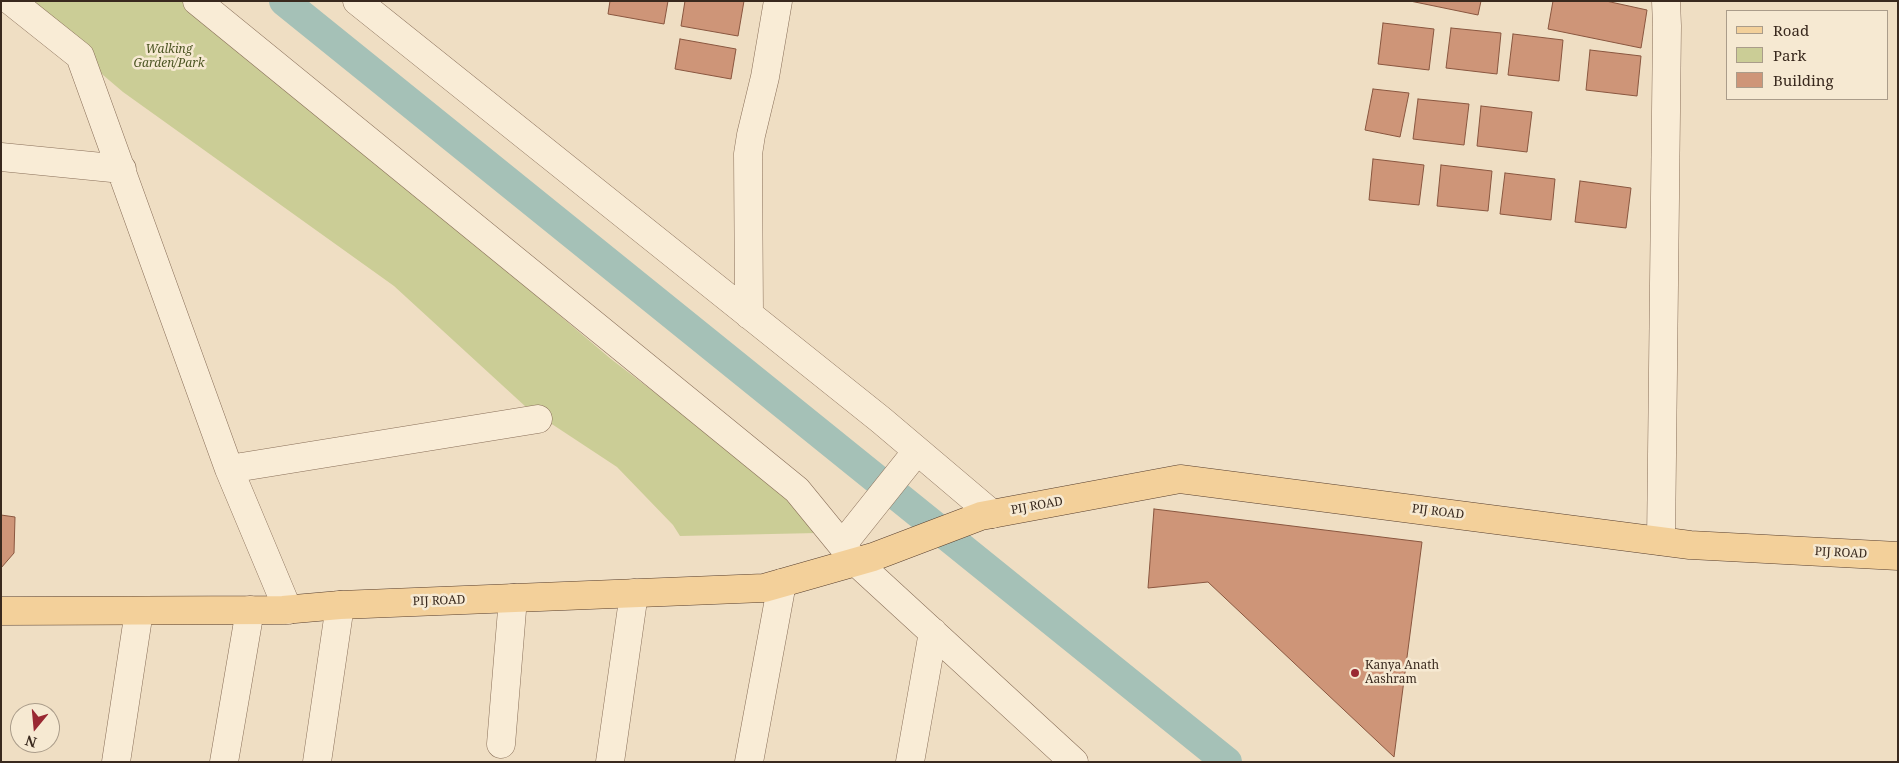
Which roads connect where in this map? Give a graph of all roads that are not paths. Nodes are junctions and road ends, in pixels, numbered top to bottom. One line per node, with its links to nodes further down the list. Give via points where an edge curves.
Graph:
1 (11, 1): 7 (street, via 80,56)
2 (196, 1): 14 (street, via 798,490)
3 (357, 1): 8 (street)
4 (778, 1): 8 (street, via 748,154)
5 (1666, 1): 13 (street)
6 (1, 156): 7 (street)
7 (122, 170): 11 (street)
8 (749, 315): 10 (street)
9 (538, 418): 11 (street)
10 (914, 456): 12 (street); 14 (street)
11 (229, 469): 21 (street)
12 (987, 515): 13 (main road, PIJ ROAD, via 1180,479); 14 (main road, PIJ ROAD)
13 (1661, 541): 15 (main road, PIJ ROAD)
14 (855, 550): 16 (main road, PIJ ROAD); 24 (street)
15 (1898, 556)
16 (782, 583): 17 (main road, PIJ ROAD, via 764,588); 30 (street)
17 (634, 593): 18 (main road, PIJ ROAD); 29 (street)
18 (513, 598): 19 (main road, PIJ ROAD); 25 (street)
19 (340, 605): 21 (main road, PIJ ROAD); 28 (street)
20 (250, 610): 21 (main road, PIJ ROAD); 23 (main road, PIJ ROAD); 27 (street)
21 (288, 610)
22 (1, 611): 23 (main road, PIJ ROAD)
23 (139, 611): 26 (street)
24 (933, 632): 31 (street); 32 (street)
25 (501, 744)
26 (116, 762)
27 (224, 762)
28 (317, 762)
29 (610, 762)
30 (749, 762)
31 (910, 762)
32 (1074, 762)

